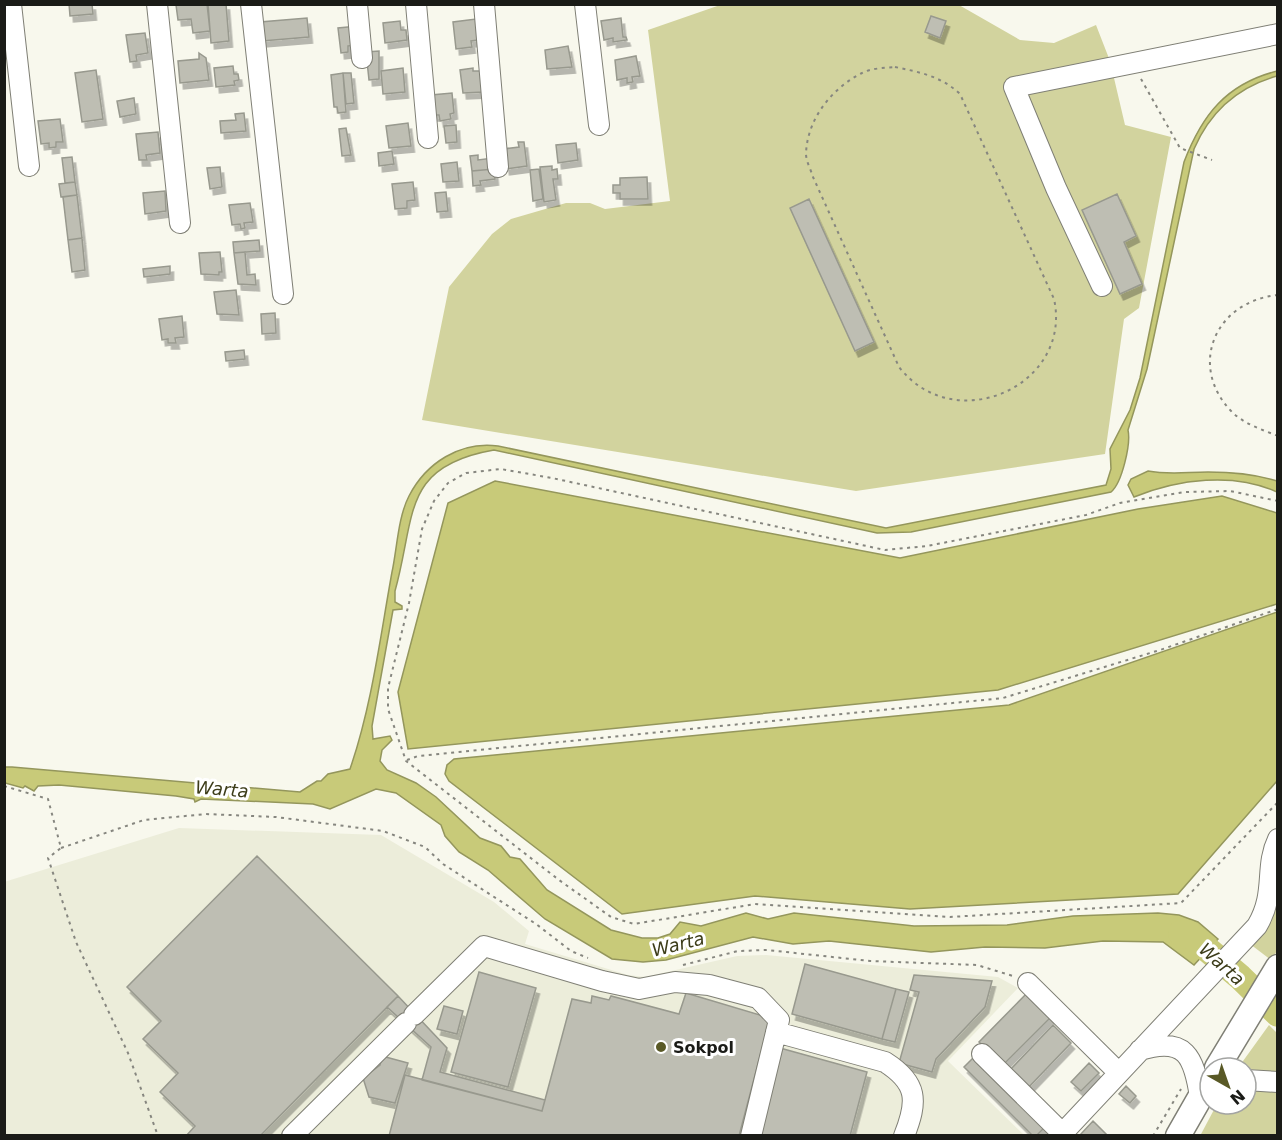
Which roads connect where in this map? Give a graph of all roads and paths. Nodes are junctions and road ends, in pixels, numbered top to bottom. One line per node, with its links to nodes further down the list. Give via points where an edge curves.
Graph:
1 (11, 4): 14 (street)
2 (157, 4): 16 (street)
3 (251, 4): 18 (street)
4 (357, 4): 9 (street)
5 (416, 4): 12 (street)
6 (484, 4): 15 (street)
7 (585, 4): 11 (street)
8 (1278, 34): 10 (street)
9 (362, 58)
10 (1132, 63): 13 (path, via 1180,148); 17 (street, via 1014,87)
11 (598, 125)
12 (428, 138)
13 (1212, 160)
14 (29, 166)
15 (498, 167)
16 (180, 223)
17 (1102, 286)
18 (283, 294)
19 (1278, 295): 21 (path, via 1239,306 1213,339 1209,360 1221,399 1234,415)
20 (1054, 298): 20 (path, via 960,94 948,83 895,67 864,71 840,87 822,106 806,155 813,177 899,367 910,381 929,393 958,402 983,401 1010,390 1034,372 1050,344 1058,316)
21 (1278, 436)
22 (1278, 501): 24 (path, via 1230,491 1185,492 927,546 885,550 552,478 501,469 466,472 448,483 434,501 422,529 388,688 388,709)
23 (1278, 609): 24 (path, via 1003,698 439,754)
24 (405, 761): 26 (path, via 559,880 611,917 634,924 755,904 950,917 1181,903)
25 (4, 786): 28 (path, via 48,799)
26 (1278, 802)
27 (1278, 839): 34 (street, via 1265,912 1233,953)
28 (61, 848): 29 (path, via 144,820 206,814 276,817 383,831 425,847 443,864 571,951); 42 (path, via 48,858 76,942 128,1053)
29 (591, 959)
30 (676, 966): 32 (path, via 738,951 767,950 870,961 977,965 1001,970)
31 (1274, 973): 36 (main road)
32 (1028, 983): 37 (street)
33 (777, 1032): 43 (street, via 779,1020 758,998 709,985 675,982 639,989 484,946); 44 (street); 45 (street, via 885,1062 900,1071 911,1085 914,1105)
34 (1140, 1050): 37 (street); 40 (street, via 1165,1045 1185,1052 1196,1071)
35 (982, 1054): 41 (street)
36 (1224, 1056)
37 (1119, 1073): 41 (street)
38 (1258, 1081): 39 (street)
39 (1278, 1082)
40 (1198, 1087): 46 (path); 47 (main road)
41 (1061, 1134)
42 (158, 1136)
43 (292, 1136)
44 (751, 1136)
45 (904, 1136)
46 (1153, 1136)
47 (1178, 1136)

